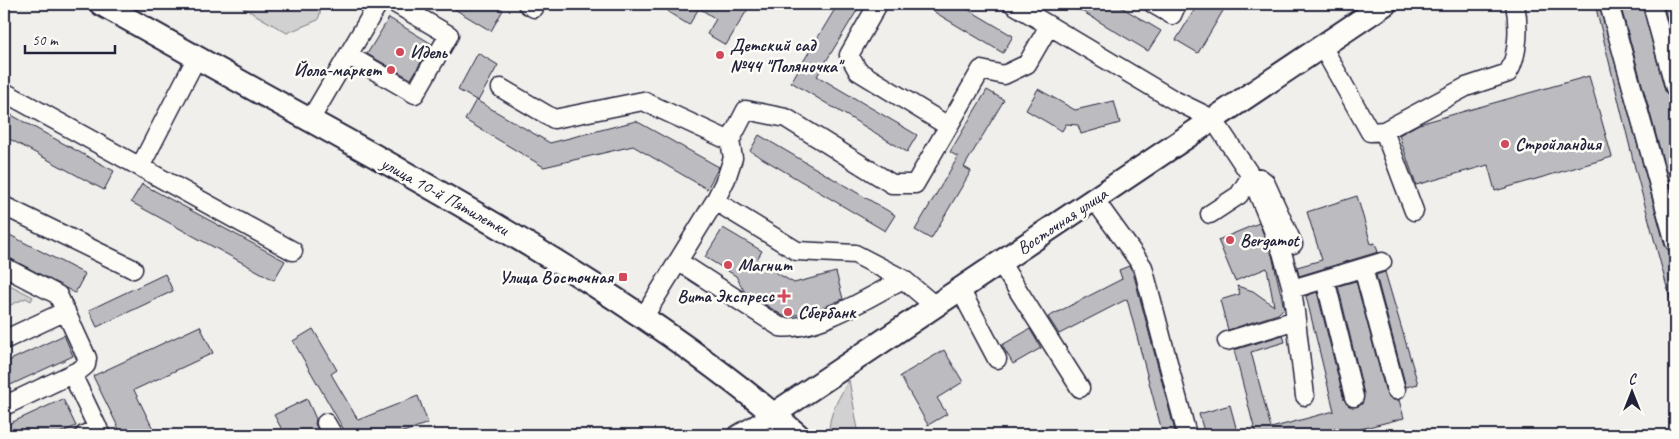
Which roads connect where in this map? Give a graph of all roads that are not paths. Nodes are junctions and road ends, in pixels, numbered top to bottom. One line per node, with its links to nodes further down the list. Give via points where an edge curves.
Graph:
1 (101, 4): 15 (main road, улица 10-й Пятилетки)
2 (378, 4): 14 (street)
3 (396, 4): 14 (street, via 449,35 415,94)
4 (878, 4): 21 (street, via 849,55 858,71)
5 (1014, 4): 12 (street)
6 (1153, 4): 7 (street, via 1172,15)
7 (1177, 4)
8 (1385, 4): 13 (main road, Восточная улица)
9 (1515, 4): 22 (street, via 1518,16 1513,64 1508,73 1466,87)
10 (1610, 4): 31 (street)
11 (1652, 4): 17 (street)
12 (1049, 26): 19 (street, via 1174,100); 21 (street, via 1027,64 1004,76 981,70)
13 (1322, 46): 19 (main road, Восточная улица); 22 (street, via 1370,132)
14 (348, 55): 20 (street)
15 (197, 57): 20 (main road, улица 10-й Пятилетки); 24 (street)
16 (501, 88): 23 (street, via 554,119 643,101)
17 (1675, 88)
18 (4, 92): 24 (street)
19 (1213, 119): 25 (street); 26 (main road, Восточная улица)
20 (310, 120): 46 (main road, улица 10-й Пятилетки, via 554,258)
21 (948, 126): 23 (street, via 915,184 892,184 786,118 746,110)
22 (1384, 131): 29 (street)
23 (730, 141): 27 (street, via 733,158)
24 (140, 167): 33 (street)
25 (1251, 176): 30 (street, via 1239,195); 32 (street, via 1265,182); 43 (street, via 1282,252)
26 (1094, 199): 35 (main road, Восточная улица); 61 (street, via 1143,267)
27 (715, 201): 34 (street); 41 (street, via 797,251 855,254)
28 (4, 206): 39 (street)
29 (1414, 211)
30 (1210, 214)
31 (1675, 243)
32 (1293, 244)
33 (293, 251)
34 (678, 261): 41 (street, via 780,327 794,329 813,325); 46 (street)
35 (1000, 262): 42 (main road, Восточная улица); 52 (street)
36 (1382, 262): 38 (street)
37 (4, 267): 45 (street, via 55,292)
38 (1363, 268): 40 (street); 53 (street)
39 (132, 269)
40 (1325, 279): 43 (street); 55 (street)
41 (903, 280): 44 (street)
42 (960, 289): 44 (main road, Восточная улица); 50 (street)
43 (1292, 289): 47 (street)
44 (935, 306): 57 (main road, Восточная улица)
45 (66, 311): 48 (street); 51 (street, via 87,358 84,368)
46 (643, 318): 57 (main road, улица 10-й Пятилетки)
47 (1296, 320): 49 (street); 54 (street)
48 (4, 340)
49 (1227, 341)
50 (997, 359)
51 (72, 374): 56 (street); 58 (street)
52 (1080, 388)
53 (1396, 390)
54 (1306, 396)
55 (1354, 397)
56 (4, 406)
57 (774, 414): 59 (street, Восточная улица); 60 (main road, улица 10-й Пятилетки)
58 (94, 433)
59 (737, 435)
60 (798, 435)
61 (1187, 435)

